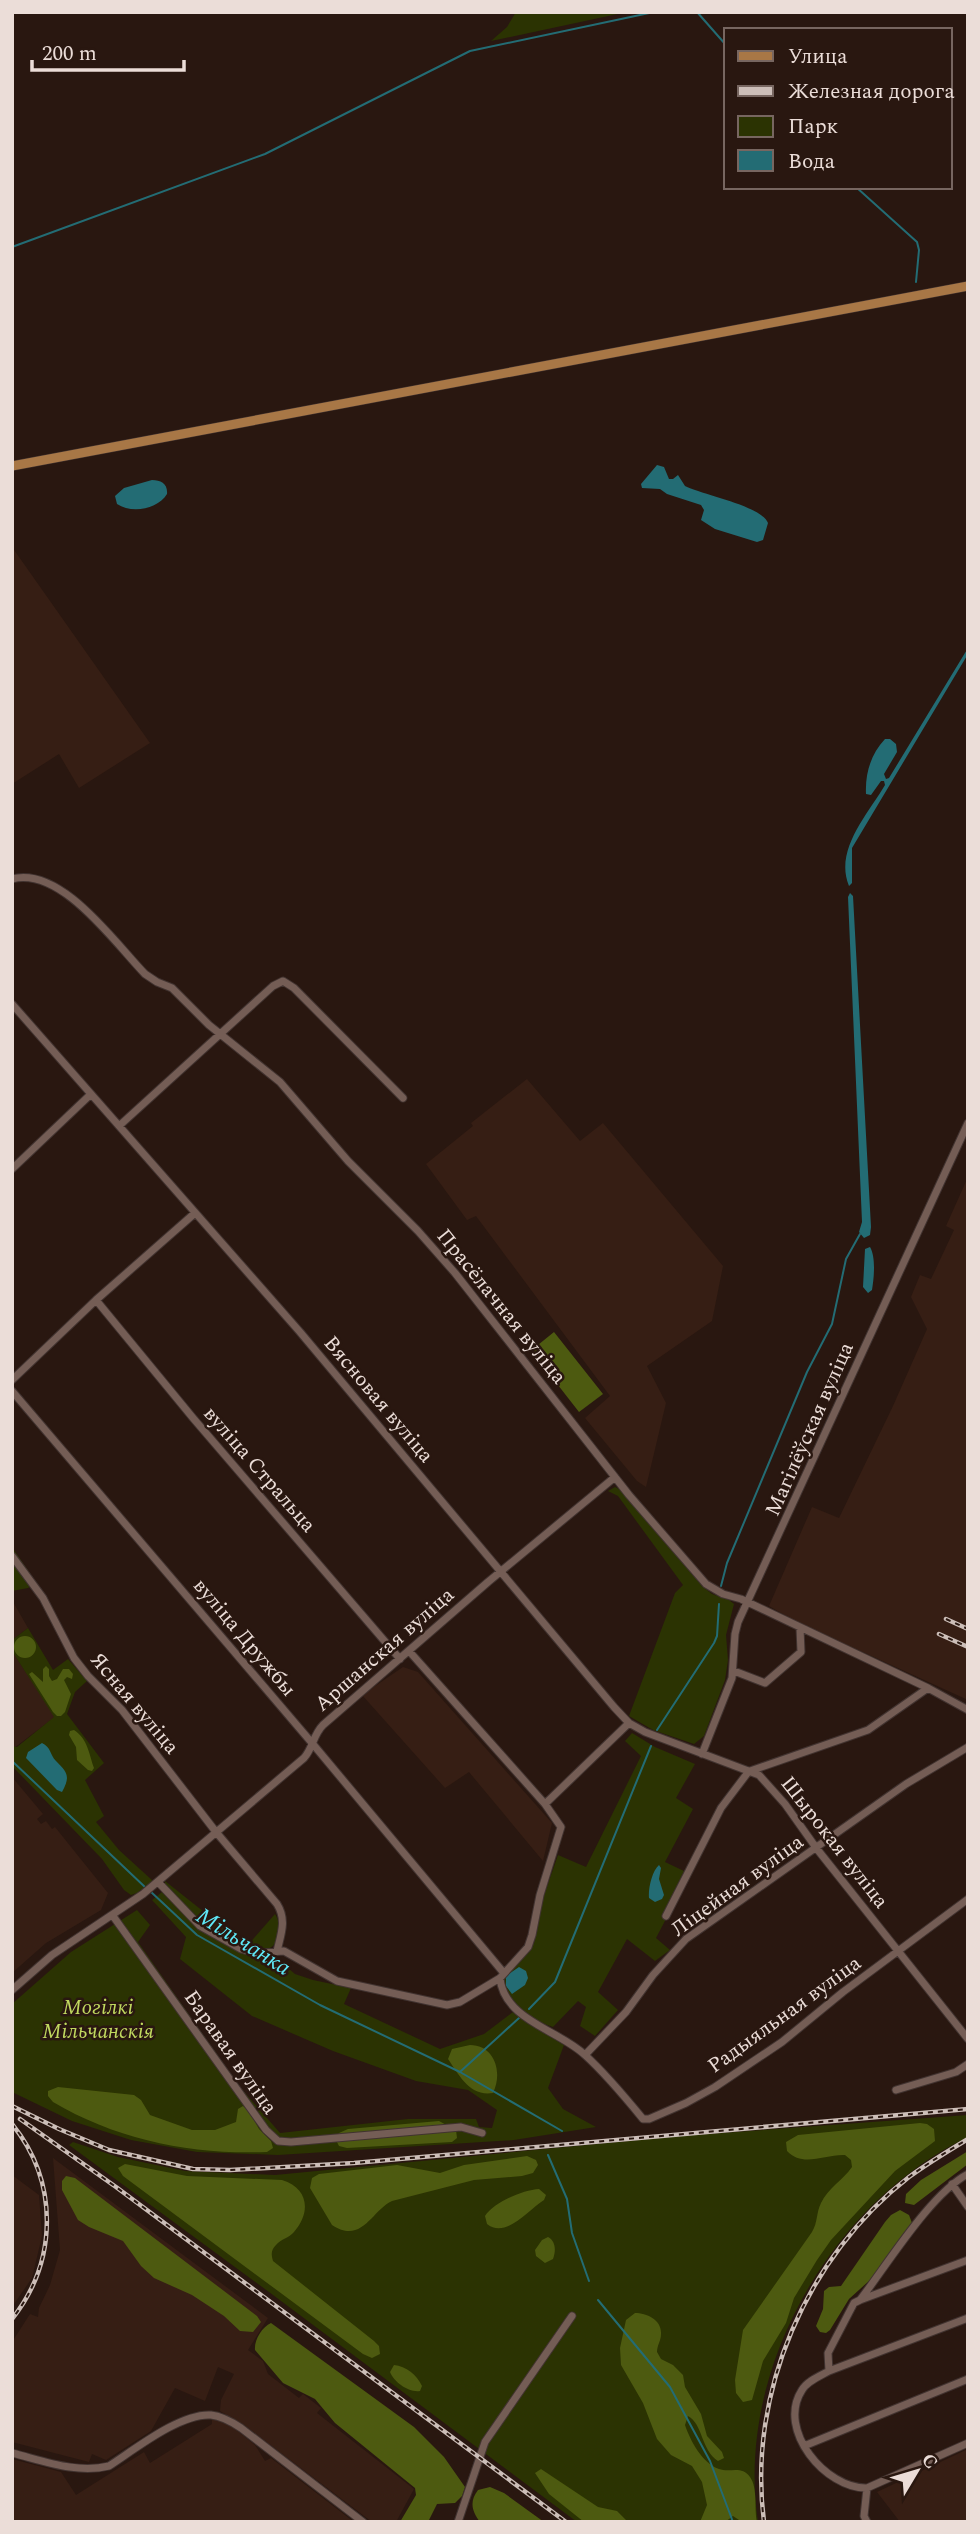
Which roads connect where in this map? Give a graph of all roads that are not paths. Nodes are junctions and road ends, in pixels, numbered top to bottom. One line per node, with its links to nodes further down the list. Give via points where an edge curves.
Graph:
1 (968, 286): 2 (main road)
2 (12, 466)
3 (12, 878): 5 (street, Прасёлачная вуліца, via 26,875 40,880 81,904 145,974 172,988)
4 (12, 1004): 6 (street, Вясновая вуліца)
5 (221, 1034): 7 (street, via 283,981); 9 (street); 15 (street, Прасёлачная вуліца, via 280,1082 348,1161 437,1252)
6 (91, 1094): 9 (street, Вясновая вуліца); 10 (street)
7 (403, 1098)
8 (968, 1123): 18 (street, Магілёўская вуліца)
9 (119, 1126): 11 (street, Вясновая вуліца)
10 (12, 1169)
11 (195, 1213): 12 (street); 17 (street, Вясновая вуліца)
12 (96, 1300): 13 (street); 21 (street, вуліца Стральца)
13 (12, 1380)
14 (12, 1391): 26 (street, вуліца Дружбы)
15 (615, 1477): 17 (street, Аршанская вуліца); 18 (street, Прасёлачная вуліца, via 706,1584)
16 (12, 1556): 31 (street, Ясная вуліца, via 43,1598 74,1658 122,1710)
17 (501, 1572): 20 (street, Аршанская вуліца); 25 (street, Вясновая вуліца)
18 (747, 1602): 19 (street, Прасёлачная вуліца); 22 (street, Магілёўская вуліца, via 735,1634)
19 (800, 1628): 22 (street, via 801,1652 765,1683); 23 (street, Прасёлачная вуліца)
20 (409, 1651): 21 (street, Аршанская вуліца); 30 (street)
21 (400, 1659): 26 (street, Аршанская вуліца, via 319,1728)
22 (734, 1671): 28 (street, Магілёўская вуліца)
23 (928, 1688): 24 (street, Прасёлачная вуліца); 29 (street, via 868,1730)
24 (968, 1710)
25 (629, 1723): 28 (street, Вясновая вуліца); 30 (street)
26 (312, 1743): 31 (street, Аршанская вуліца, via 304,1758); 39 (street, вуліца Дружбы)
27 (968, 1747): 32 (street, Ліцейная вуліца, via 906,1784)
28 (702, 1754): 29 (street, Вясновая вуліца)
29 (749, 1771): 32 (street, Шырокая вуліца, via 771,1787); 36 (street, Шырокая вуліца, via 721,1808)
30 (545, 1804): 39 (street, via 561,1827 531,1941)
31 (216, 1832): 33 (street, Аршанская вуліца); 37 (street, Ясная вуліца, via 280,1910)
32 (817, 1849): 38 (street, Шырокая вуліца); 42 (street, Ліцейная вуліца, via 686,1939)
33 (157, 1883): 35 (street, Аршанская вуліца); 37 (street, via 212,1934 248,1952)
34 (968, 1899): 38 (street, Радыяльная вуліца)
35 (113, 1916): 40 (street, Аршанская вуліца, via 61,1948); 45 (street, Баравая вуліца, via 278,2141 461,2127)
36 (666, 1916)
37 (277, 1951): 39 (street, via 337,1981 447,2005 460,2002)
38 (899, 1952): 41 (street, Шырокая вуліца); 42 (street, Радыяльная вуліца, via 715,2087 649,2119 643,2119)
39 (501, 1975): 42 (street, Радыяльная вуліца, via 504,1992 519,2012)
40 (12, 1990)
41 (968, 2039)
42 (585, 2055)
43 (968, 2064): 44 (street, via 957,2072)
44 (896, 2090)
45 (482, 2133)
46 (968, 2174): 47 (street)
47 (952, 2184): 48 (street); 50 (street)
48 (968, 2207)
49 (968, 2259): 50 (street)
50 (860, 2300): 53 (street, via 853,2303 835,2336 828,2353)
51 (572, 2316): 61 (street, via 485,2442)
52 (968, 2318): 53 (street)
53 (829, 2371): 56 (street, via 802,2389 798,2398 795,2423)
54 (968, 2379): 56 (street)
55 (968, 2443): 58 (street)
56 (804, 2446): 58 (street, via 826,2474 845,2485)
57 (12, 2454): 60 (street, via 96,2469 109,2466 182,2421 211,2415 241,2428)
58 (867, 2488): 59 (street)
59 (865, 2519): 62 (street)
60 (363, 2522)
61 (458, 2522)
62 (856, 2522)

